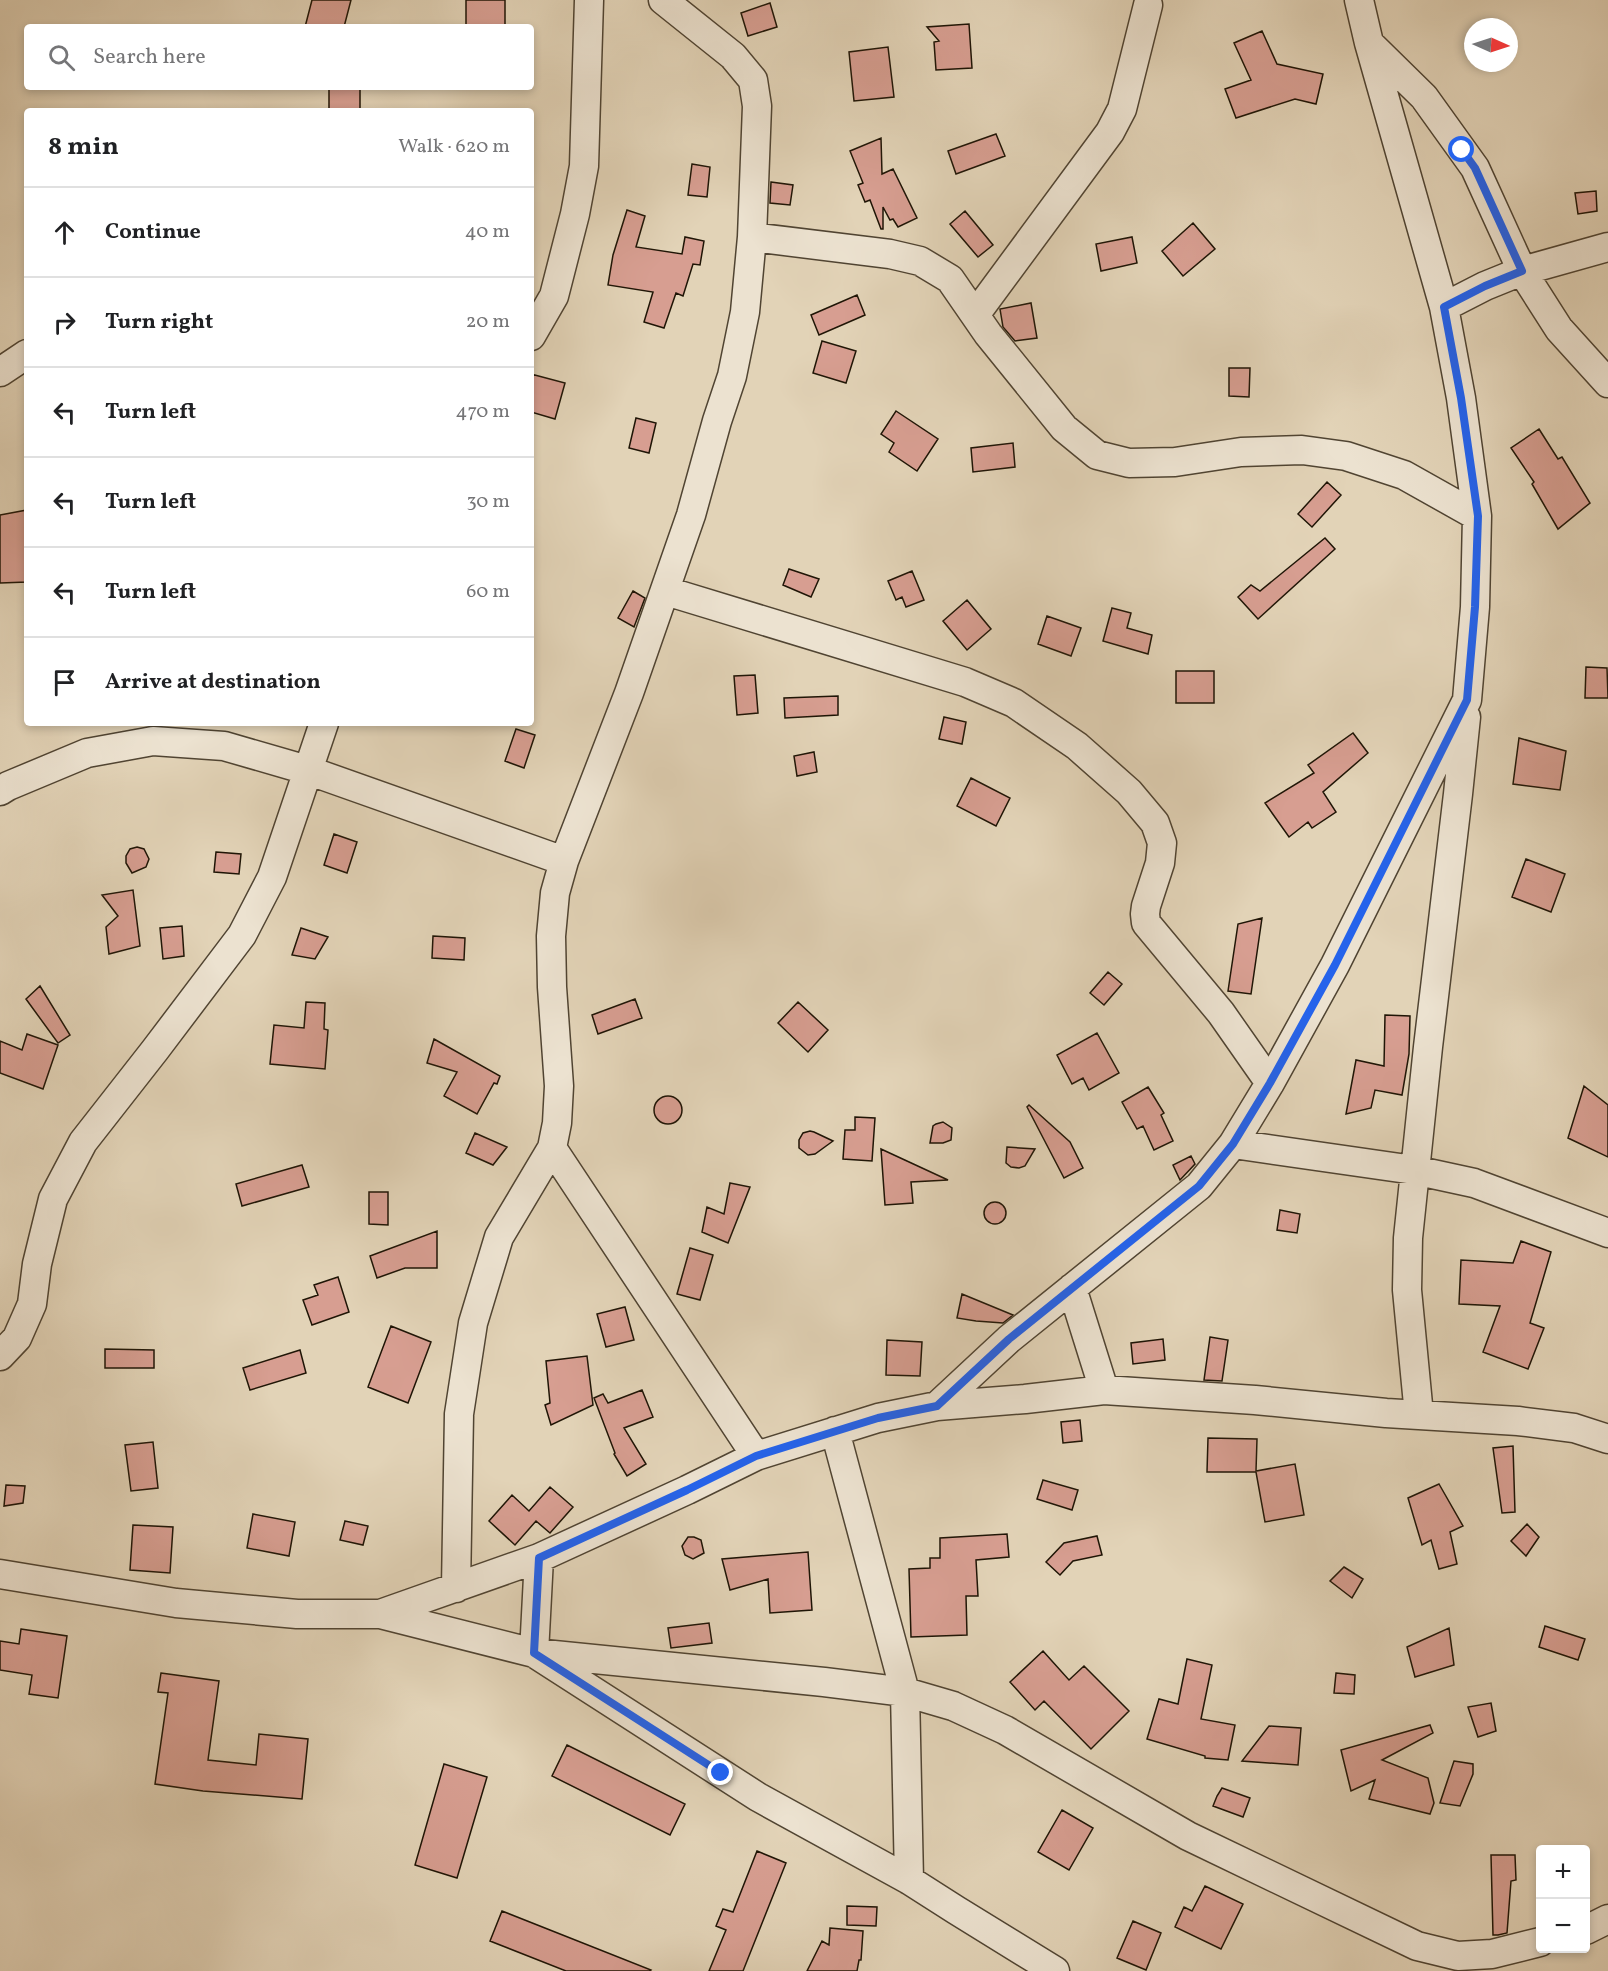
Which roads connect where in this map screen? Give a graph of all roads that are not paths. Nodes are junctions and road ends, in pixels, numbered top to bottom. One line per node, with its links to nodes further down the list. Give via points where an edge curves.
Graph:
1 (589, 0): 11 (street, via 584,166 554,296)
2 (663, 0): 6 (street, via 734,56 753,80 758,106)
3 (1359, 0): 5 (street)
4 (1149, 2): 10 (street, via 1122,109 1110,132)
5 (1368, 43): 8 (street, via 1424,97 1475,168); 9 (street)
6 (752, 237): 10 (street, via 920,261 950,279); 16 (street, via 745,312 732,376)
7 (1608, 247): 8 (street)
8 (1522, 271): 9 (street); 14 (street, via 1559,328)
9 (1444, 307): 15 (street)
10 (975, 315): 15 (street, via 1064,428 1097,455 1129,463 1302,450 1346,456 1404,475)
11 (534, 331)
12 (24, 356): 13 (street)
13 (0, 372)
14 (1608, 383)
15 (1478, 516): 17 (street)
16 (666, 591): 21 (street); 22 (street, via 965,682 1014,703 1077,746 1129,792 1155,823 1162,843 1144,914 1146,923 1221,1013)
17 (1467, 700): 22 (street, via 1335,965); 25 (street)
18 (323, 726): 19 (street)
19 (308, 770): 20 (street, via 224,746 153,741 87,753); 21 (street); 28 (street, via 272,877 242,935 83,1142 53,1199 32,1304 17,1338)
20 (0, 791)
21 (564, 861): 24 (street, via 555,893 551,936 559,1086)
22 (1270, 1083): 23 (street)
23 (1233, 1144): 25 (street); 27 (street, via 1199,1186)
24 (552, 1148): 34 (street); 37 (street, via 499,1237 473,1323 459,1414)
25 (1414, 1170): 26 (street, via 1474,1183); 31 (street, via 1407,1290)
26 (1608, 1233)
27 (1072, 1288): 29 (street); 30 (street, via 1009,1339)
28 (0, 1356)
29 (1104, 1390): 30 (street); 31 (street)
30 (937, 1406): 32 (street)
31 (1419, 1415): 33 (street, via 1574,1428)
32 (835, 1431): 34 (street); 40 (street)
33 (1608, 1439)
34 (756, 1456): 35 (street)
35 (539, 1558): 37 (street); 39 (street)
36 (0, 1574): 38 (street, via 176,1603 297,1614)
37 (456, 1588): 38 (street)
38 (380, 1614): 39 (street)
39 (534, 1653): 40 (street); 41 (street, via 758,1797)
40 (905, 1692): 41 (street); 45 (street, via 953,1706 994,1725 1188,1836 1417,1946)
41 (909, 1880): 46 (street)
42 (1608, 1919): 43 (street)
43 (1590, 1928)
44 (1536, 1943): 45 (street)
45 (1464, 1964)
46 (1055, 1971)

